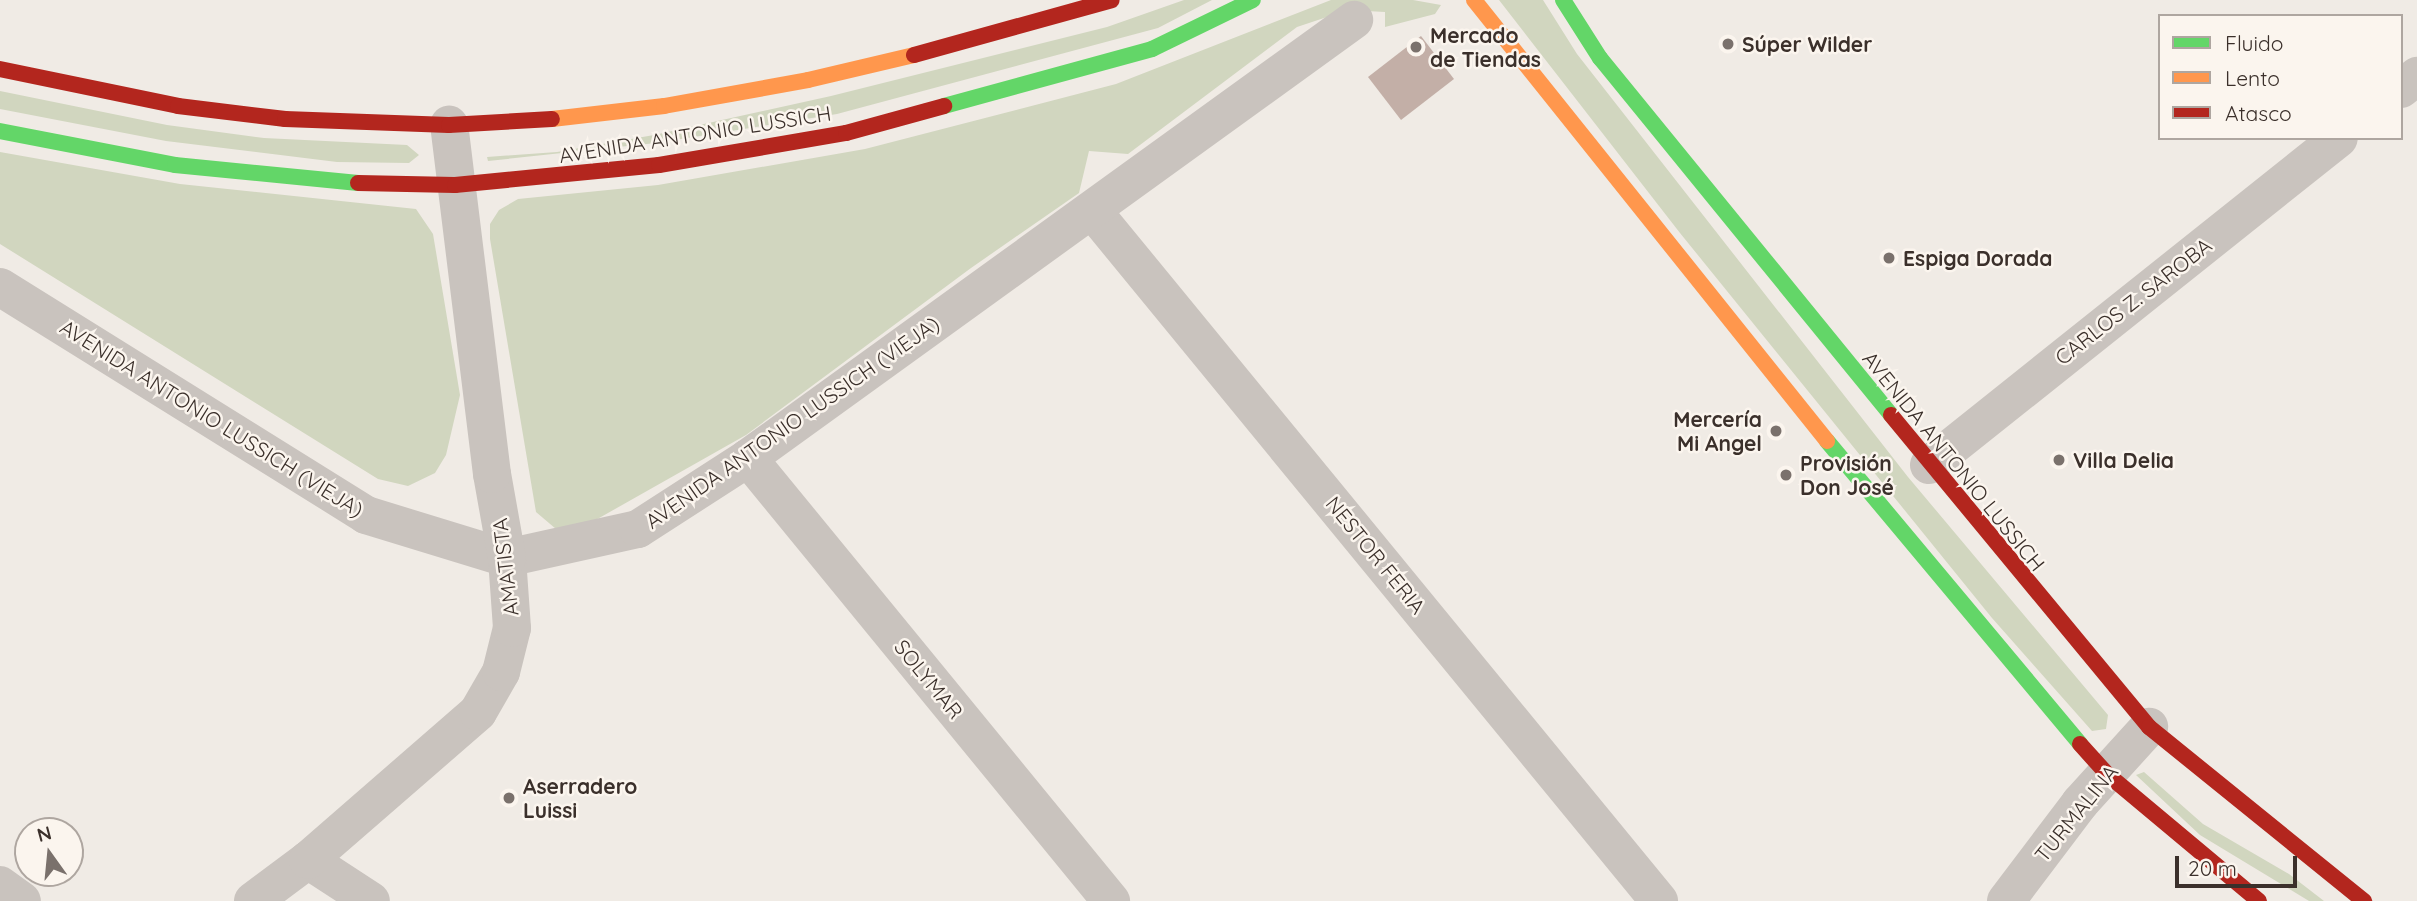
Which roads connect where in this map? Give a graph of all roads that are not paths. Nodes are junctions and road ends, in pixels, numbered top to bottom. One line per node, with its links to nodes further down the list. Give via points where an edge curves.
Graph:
1 (1112, 0): 9 (main road, AVENIDA ANTONIO LUSSICH, via 808,80 664,106 535,121)
2 (1253, 0): 12 (main road, AVENIDA ANTONIO LUSSICH, via 1152,49 846,133 659,165)
3 (1474, 0): 19 (main road, via 1876,503)
4 (1563, 0): 16 (main road, AVENIDA ANTONIO LUSSICH, via 1600,58)
5 (1354, 20): 13 (street, AVENIDA ANTONIO LUSSICH (VIEJA))
6 (0, 69): 9 (main road, AVENIDA ANTONIO LUSSICH, via 177,106 285,119)
7 (2417, 76): 8 (street)
8 (2403, 87)
9 (449, 125): 12 (street, AMATISTA)
10 (0, 131): 12 (main road, AVENIDA ANTONIO LUSSICH, via 175,164 323,182)
11 (2336, 140): 16 (street, CARLOS Z. SAROBA)
12 (455, 185): 17 (street, AMATISTA)
13 (1092, 210): 15 (street, AVENIDA ANTONIO LUSSICH (VIEJA)); 26 (street, NESTOR FERIA)
14 (0, 287): 17 (street, AVENIDA ANTONIO LUSSICH (VIEJA), via 366,515)
15 (748, 458): 17 (street, AVENIDA ANTONIO LUSSICH (VIEJA), via 638,529); 25 (street, SOLYMAR)
16 (1928, 466): 18 (main road, AVENIDA ANTONIO LUSSICH)
17 (507, 558): 20 (street, AMATISTA, via 512,628 501,672 478,712)
18 (2150, 727): 19 (street, TURMALINA); 29 (main road, AVENIDA ANTONIO LUSSICH)
19 (2107, 774): 27 (street, TURMALINA); 28 (main road)
20 (309, 860): 23 (street, AMATISTA); 24 (street)
21 (0, 885): 22 (street)
22 (22, 901)
23 (253, 901)
24 (371, 901)
25 (1111, 901)
26 (1659, 901)
27 (2006, 901)
28 (2259, 901)
29 (2364, 901)

